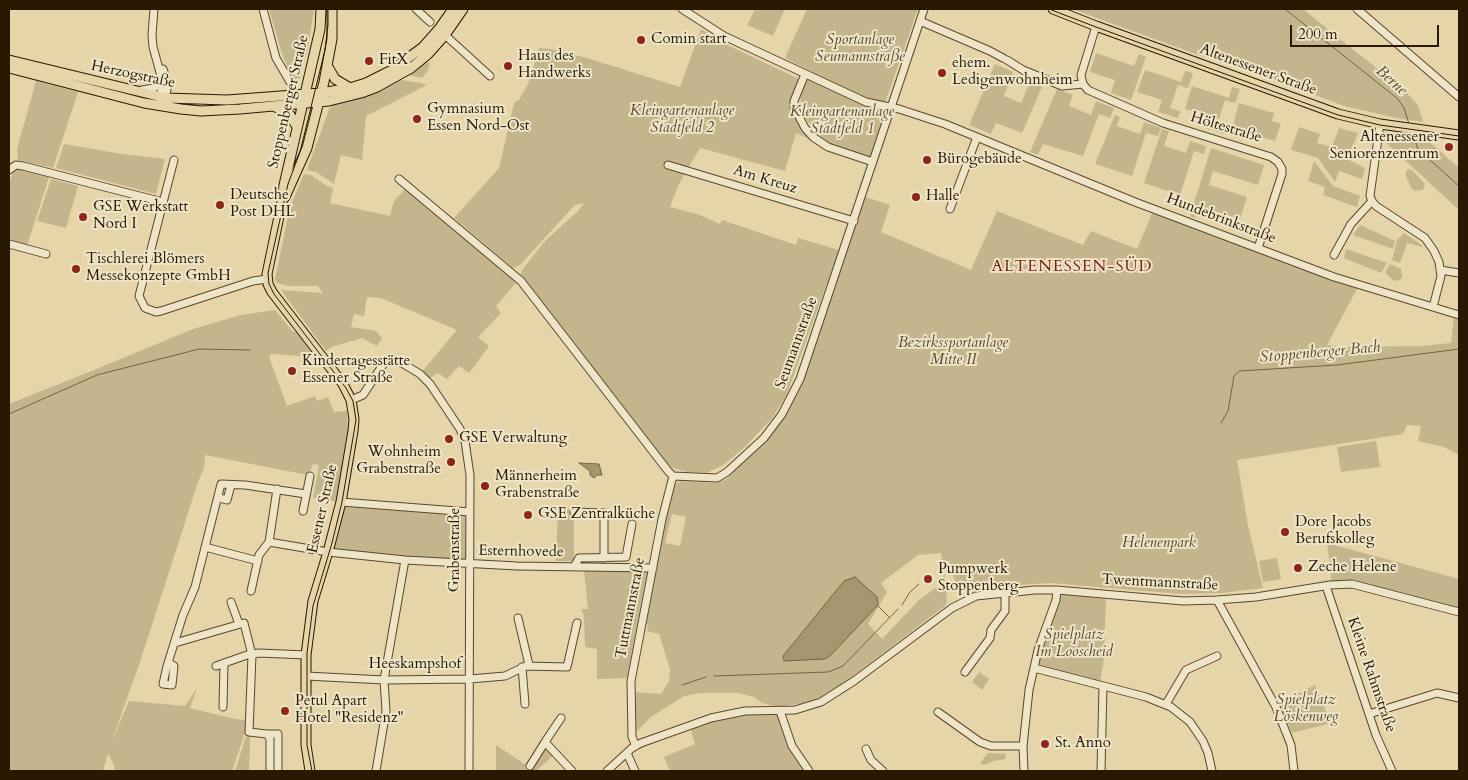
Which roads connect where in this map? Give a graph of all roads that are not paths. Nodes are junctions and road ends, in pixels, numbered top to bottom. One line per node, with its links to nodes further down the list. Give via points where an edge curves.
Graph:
1 (154, 9): 17 (street, via 152,35)
2 (263, 9): 24 (street, via 276,58)
3 (321, 9): 30 (main road, Stoppenberger Straße)
4 (332, 9): 19 (main road, Stoppenberger Straße)
5 (416, 9): 13 (street)
6 (453, 9): 28 (main road, via 430,40 407,59 378,78)
7 (463, 9): 15 (main road)
8 (682, 9): 21 (street, Hundebrinkstraße, via 718,33)
9 (924, 9): 12 (street, Seumannstraße)
10 (1053, 9): 14 (main road, Altenessener Straße)
11 (1357, 9): 29 (street)
12 (920, 21): 25 (street, via 1062,86); 34 (street, Seumannstraße)
13 (430, 22)
14 (1096, 26): 25 (street, via 1082,70); 35 (main road, Altenessener Straße, via 1330,111)
15 (445, 35): 22 (street); 30 (main road, via 411,68 389,81 361,93)
16 (9, 60): 18 (main road, Herzogstraße)
17 (158, 63): 23 (street); 26 (street, via 164,70)
18 (25, 67): 20 (main road, Herzogstraße); 27 (main road, Herzogstraße); 32 (main road, Herzogstraße)
19 (328, 67): 28 (main road, via 335,79); 30 (main road, Stoppenberger Straße)
20 (9, 68)
21 (805, 74): 34 (street, Hundebrinkstraße, via 866,102); 40 (street, via 794,107 805,128 828,147)
22 (490, 76)
23 (160, 80): 27 (street, via 148,90 129,86); 32 (street)
24 (290, 82)
25 (1083, 84): 50 (street, Höltestraße, via 1092,94 1150,118 1278,162 1282,174)
26 (168, 85): 31 (street); 32 (street)
27 (122, 88): 32 (main road, Herzogstraße)
28 (350, 88): 30 (main road)
29 (1459, 97)
30 (312, 98): 31 (main road, Herzogstraße); 33 (main road, Herzogstraße); 36 (main road, Stoppenberger Straße); 46 (main road, Stoppenberger Straße, via 304,156)
31 (186, 99): 32 (main road, Herzogstraße)
32 (163, 100): 33 (main road, Herzogstraße, via 201,110)
33 (274, 106): 36 (main road, via 290,115)
34 (892, 107): 38 (street, Hundebrinkstraße); 40 (street, Seumannstraße)
35 (1380, 124): 37 (main road, Altenessener Straße); 44 (street, via 1370,189)
36 (297, 127): 46 (main road, Stoppenberger Straße)
37 (1459, 135)
38 (977, 137): 47 (street); 50 (street, Hundebrinkstraße)
39 (174, 160): 45 (street)
40 (873, 162): 48 (street, Seumannstraße)
41 (668, 166): 48 (street, Am Kreuz)
42 (9, 170): 45 (street, via 16,165 23,166)
43 (399, 179): 60 (street, via 514,274)
44 (1372, 201): 52 (street, via 1351,224); 53 (street, via 1425,238 1434,250)
45 (162, 202): 55 (street, via 140,296 146,308 161,311)
46 (282, 202): 55 (main road, Stoppenberger Straße)
47 (950, 208)
48 (854, 221): 60 (street, Seumannstraße, via 800,379 772,428 755,447 717,478)
49 (9, 244): 51 (street)
50 (1258, 248): 56 (street, Hundebrinkstraße, via 1334,277)
51 (46, 254)
52 (1334, 255)
53 (1440, 270): 54 (street); 56 (street)
54 (1459, 273)
55 (267, 279): 58 (main road, Essener Straße, via 272,292 339,379)
56 (1433, 307): 57 (street, Hundebrinkstraße)
57 (1459, 315)
58 (351, 400): 63 (main road, Essener Straße, via 354,431); 65 (street, Grabenstraße, via 363,395 390,358 426,380 465,441 469,462)
59 (310, 476): 62 (street)
60 (672, 476): 76 (street, Tuttmannstraße)
61 (277, 489): 62 (street); 68 (street); 69 (street, via 222,484)
62 (306, 494): 64 (street)
63 (340, 502): 65 (street); 70 (main road, Essener Straße)
64 (303, 511)
65 (470, 512): 74 (street, Grabenstraße)
66 (574, 512): 71 (street, via 604,513)
67 (632, 524): 71 (street, via 626,557)
68 (269, 542): 70 (street, Esternhovede); 73 (street)
69 (205, 547): 73 (street); 87 (street)
70 (328, 552): 72 (street, Esternhovede); 88 (main road, Essener Straße, via 312,601)
71 (604, 558): 75 (street, via 579,558)
72 (405, 560): 74 (street, Esternhovede); 99 (street)
73 (258, 562): 79 (street)
74 (470, 564): 75 (street, Esternhovede); 98 (street, Grabenstraße)
75 (574, 567): 76 (street, Esternhovede)
76 (653, 568): 111 (street, Tuttmannstraße, via 631,681 632,737)
77 (1326, 586): 81 (street, Twentmannstraße); 83 (street, Twentmannstraße, via 1359,585); 107 (street, Kleine Rahmstraße)
78 (1057, 590): 80 (street, Twentmannstraße); 81 (street, Twentmannstraße); 95 (street)
79 (251, 591)
80 (1005, 593): 96 (street, via 1005,611); 105 (street, Twentmannstraße, via 976,596 959,603 848,686 821,702)
81 (1218, 600): 129 (street, via 1283,722 1291,745)
82 (231, 602): 86 (street)
83 (1459, 612)
84 (518, 618): 94 (street)
85 (577, 623): 94 (street, Heeskampshof, via 566,667)
86 (239, 624): 87 (street); 89 (street, via 244,623)
87 (175, 643): 91 (street)
88 (306, 654): 89 (street, via 272,652); 97 (main road, Essener Straße)
89 (252, 655): 92 (street); 109 (street, via 249,732)
90 (1217, 656): 103 (street, via 1186,670)
91 (168, 663)
92 (224, 663): 93 (street); 104 (street)
93 (216, 666)
94 (526, 666): 98 (street, Heeskampshof, via 505,676); 102 (street)
95 (1034, 668): 100 (street); 112 (street)
96 (965, 672)
97 (306, 676): 99 (street, Heeskampshof); 118 (main road, Essener Straße, via 306,743)
98 (466, 679): 99 (street, Heeskampshof); 120 (street, Grabenstraße)
99 (384, 680): 119 (street, via 386,711)
100 (1103, 686): 103 (street); 127 (street)
101 (1459, 698): 107 (street, via 1436,693)
102 (525, 704)
103 (1166, 704): 128 (street, via 1196,730 1208,753)
104 (223, 707)
105 (780, 711): 111 (street, Twentmannstraße, via 725,714); 124 (street, via 792,746)
106 (938, 712): 112 (street, via 980,742 991,746)
107 (1369, 714): 130 (street, Kleine Rahmstraße)
108 (561, 718): 110 (street)
109 (267, 734): 116 (street, via 270,739); 117 (street, via 278,734)
110 (545, 742): 115 (street); 121 (street)
111 (636, 746): 114 (street, Twentmannstraße)
112 (1023, 746): 126 (street)
113 (866, 749): 125 (street, via 871,760)
114 (627, 753): 122 (street, Twentmannstraße); 123 (street)
115 (530, 766)
116 (270, 771)
117 (278, 771)
118 (310, 771)
119 (376, 771)
120 (469, 771)
121 (572, 771)
122 (607, 771)
123 (635, 771)
124 (809, 771)
125 (883, 771)
126 (1024, 771)
127 (1101, 771)
128 (1212, 771)
129 (1294, 771)
130 (1392, 771)

